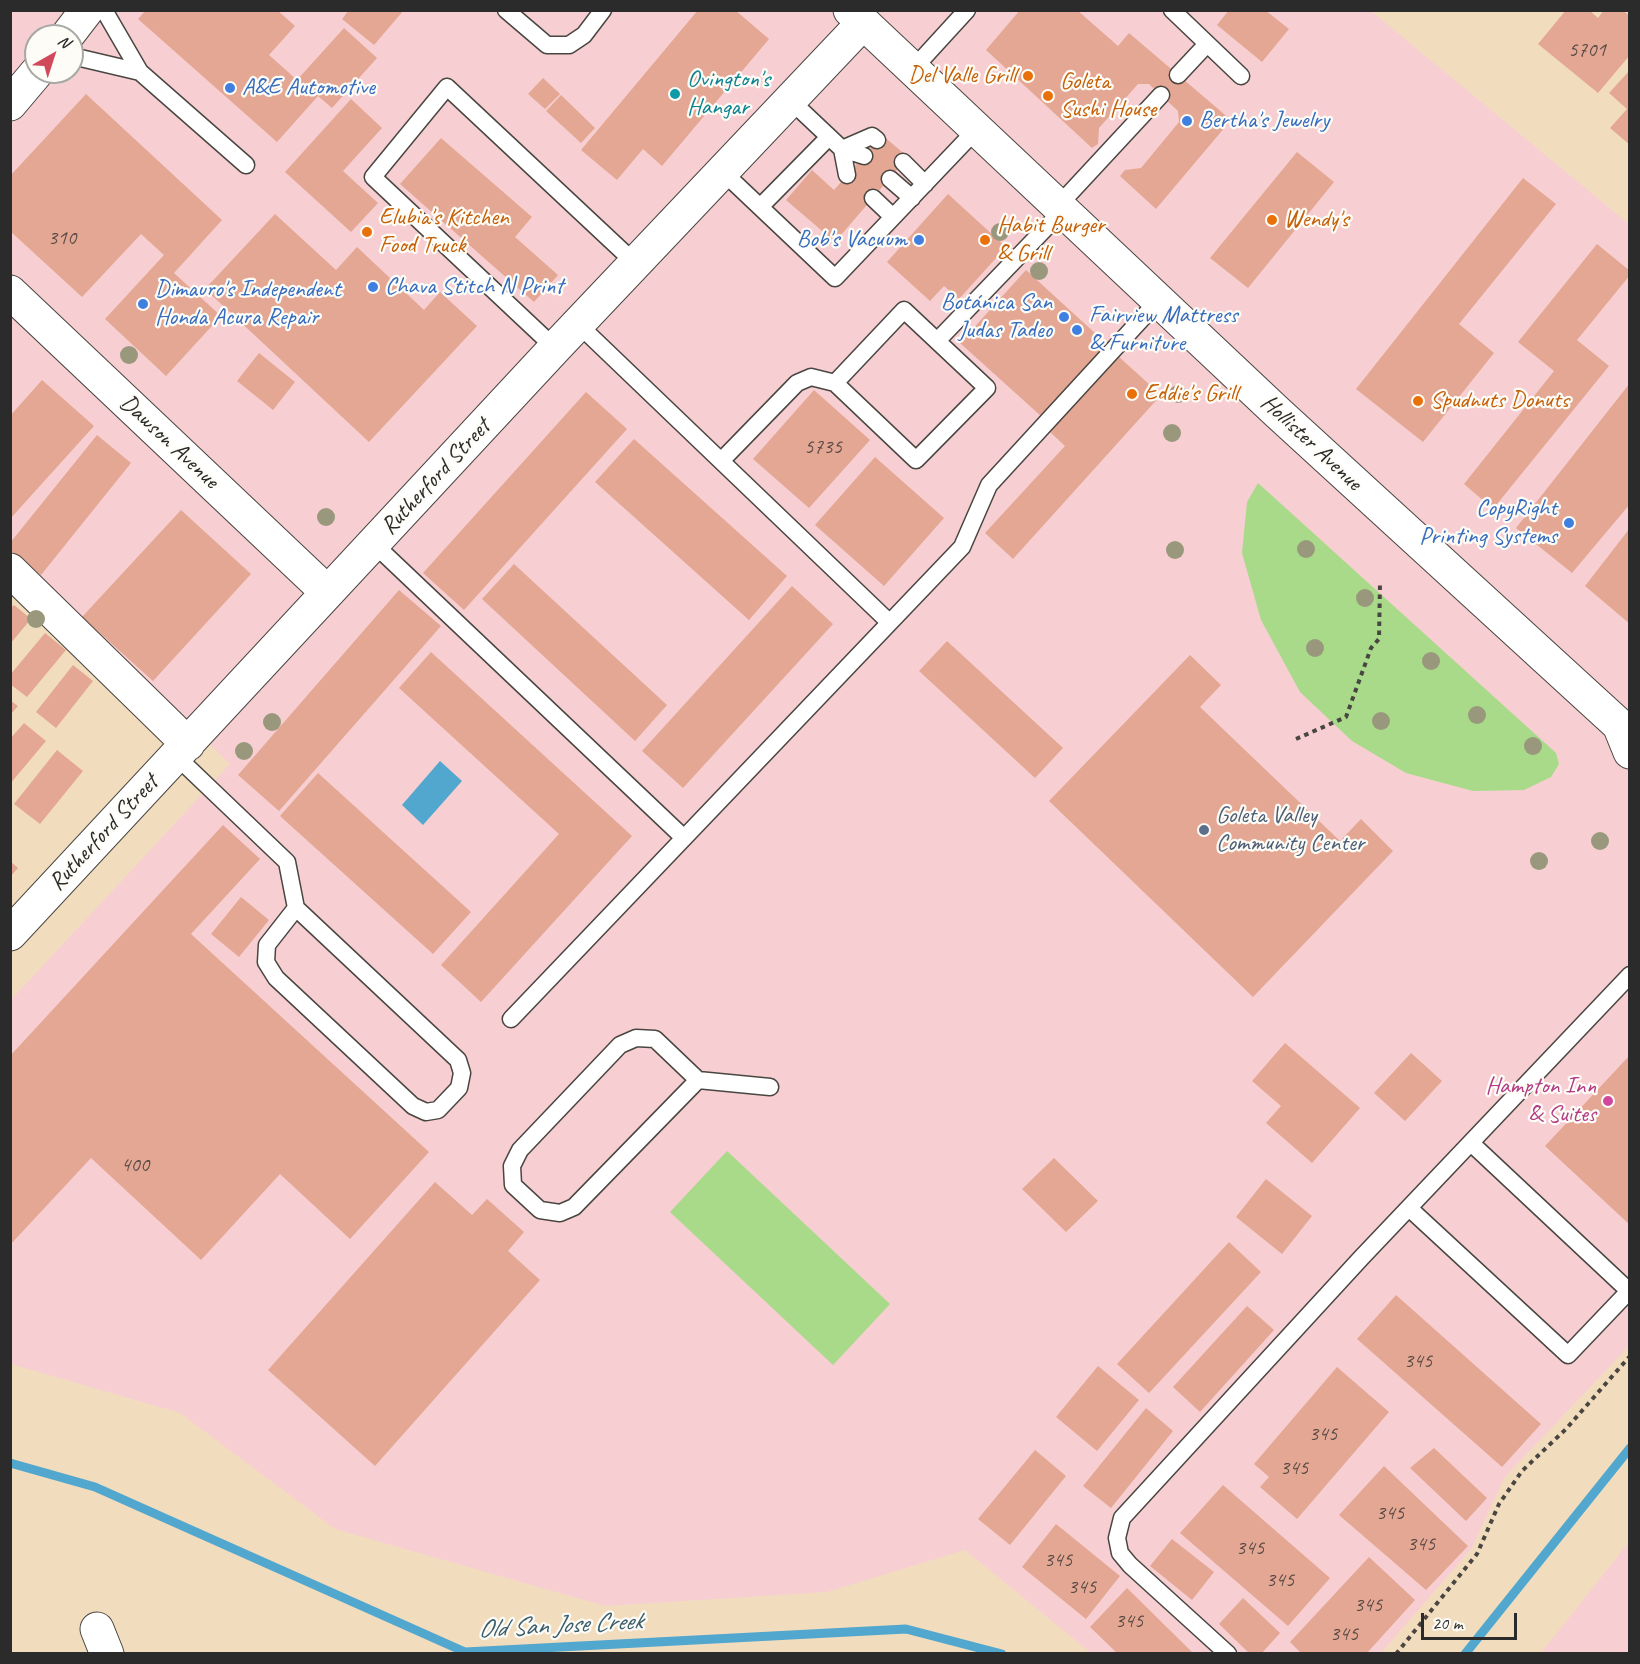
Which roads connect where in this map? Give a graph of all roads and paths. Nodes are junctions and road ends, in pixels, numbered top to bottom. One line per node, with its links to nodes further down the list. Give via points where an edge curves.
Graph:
1 (87, 10): 8 (street)
2 (104, 10): 12 (lane)
3 (507, 10): 4 (lane, via 547,45 568,45 584,34)
4 (603, 10)
5 (967, 10): 11 (lane)
6 (1172, 10): 9 (lane)
7 (856, 17): 11 (street, Hollister Avenue); 17 (street, Rutherford Street)
8 (76, 24)
9 (1207, 44): 13 (lane); 14 (lane)
10 (84, 59): 12 (lane)
11 (913, 69): 19 (street, Hollister Avenue)
12 (140, 72): 25 (lane)
13 (1178, 75)
14 (1241, 76)
15 (27, 84): 18 (street)
16 (1161, 95): 33 (lane)
17 (789, 99): 20 (lane); 26 (street, Rutherford Street)
18 (10, 104)
19 (976, 130): 29 (lane); 33 (street, Hollister Avenue)
20 (830, 137): 22 (lane); 32 (lane)
21 (877, 140): 22 (lane, via 872,136)
22 (842, 149): 23 (lane); 27 (lane)
23 (864, 156)
24 (903, 162): 29 (lane)
25 (246, 165)
26 (722, 171): 32 (lane); 35 (street, Rutherford Street)
27 (847, 176)
28 (890, 179): 31 (lane)
29 (925, 184): 31 (lane)
30 (873, 198): 34 (lane)
31 (912, 198): 34 (lane)
32 (760, 207): 34 (lane, via 835,278)
33 (1061, 208): 37 (street, Hollister Avenue); 39 (lane)
34 (893, 218)
35 (635, 263): 38 (street, Rutherford Street); 40 (lane, via 447,87 373,177)
36 (10, 292): 46 (street, Dawson Avenue)
37 (1159, 300): 47 (lane, via 989,485 962,547); 48 (street, Hollister Avenue)
38 (578, 324): 40 (street, Rutherford Street); 42 (lane)
39 (937, 341): 41 (lane, via 904,310); 41 (lane, via 987,388 916,460)
40 (555, 348): 43 (street, Rutherford Street)
41 (835, 383): 42 (lane, via 811,377 797,383)
42 (722, 460): 47 (lane)
43 (374, 544): 46 (street, Rutherford Street); 51 (lane)
44 (10, 570): 50 (street)
45 (1380, 583): 49 (path, via 1379,639 1371,648 1346,717)
46 (327, 592): 50 (street, Rutherford Street)
47 (889, 622): 51 (lane)
48 (1627, 729)
49 (1296, 739)
50 (182, 750): 52 (lane, via 287,862); 53 (street, Rutherford Street)
51 (684, 838): 55 (lane)
52 (296, 908): 52 (lane, via 267,945 266,962 276,978 413,1106 426,1112 438,1110 459,1088 462,1073 458,1060)
53 (10, 934)
54 (1629, 975): 58 (lane)
55 (511, 1019)
56 (698, 1080): 56 (lane, via 655,1039 636,1038 620,1045 520,1150 512,1166 513,1185 540,1210 560,1213 574,1207); 57 (lane)
57 (770, 1087)
58 (1471, 1143): 59 (lane); 59 (lane, via 1629,1291 1622,1299 1568,1355)
59 (1409, 1208): 61 (lane, via 1122,1518 1116,1538 1120,1553)
60 (1629, 1356): 62 (path, via 1566,1429 1522,1471 1499,1504 1478,1554)
61 (1228, 1653)
62 (1396, 1653)

